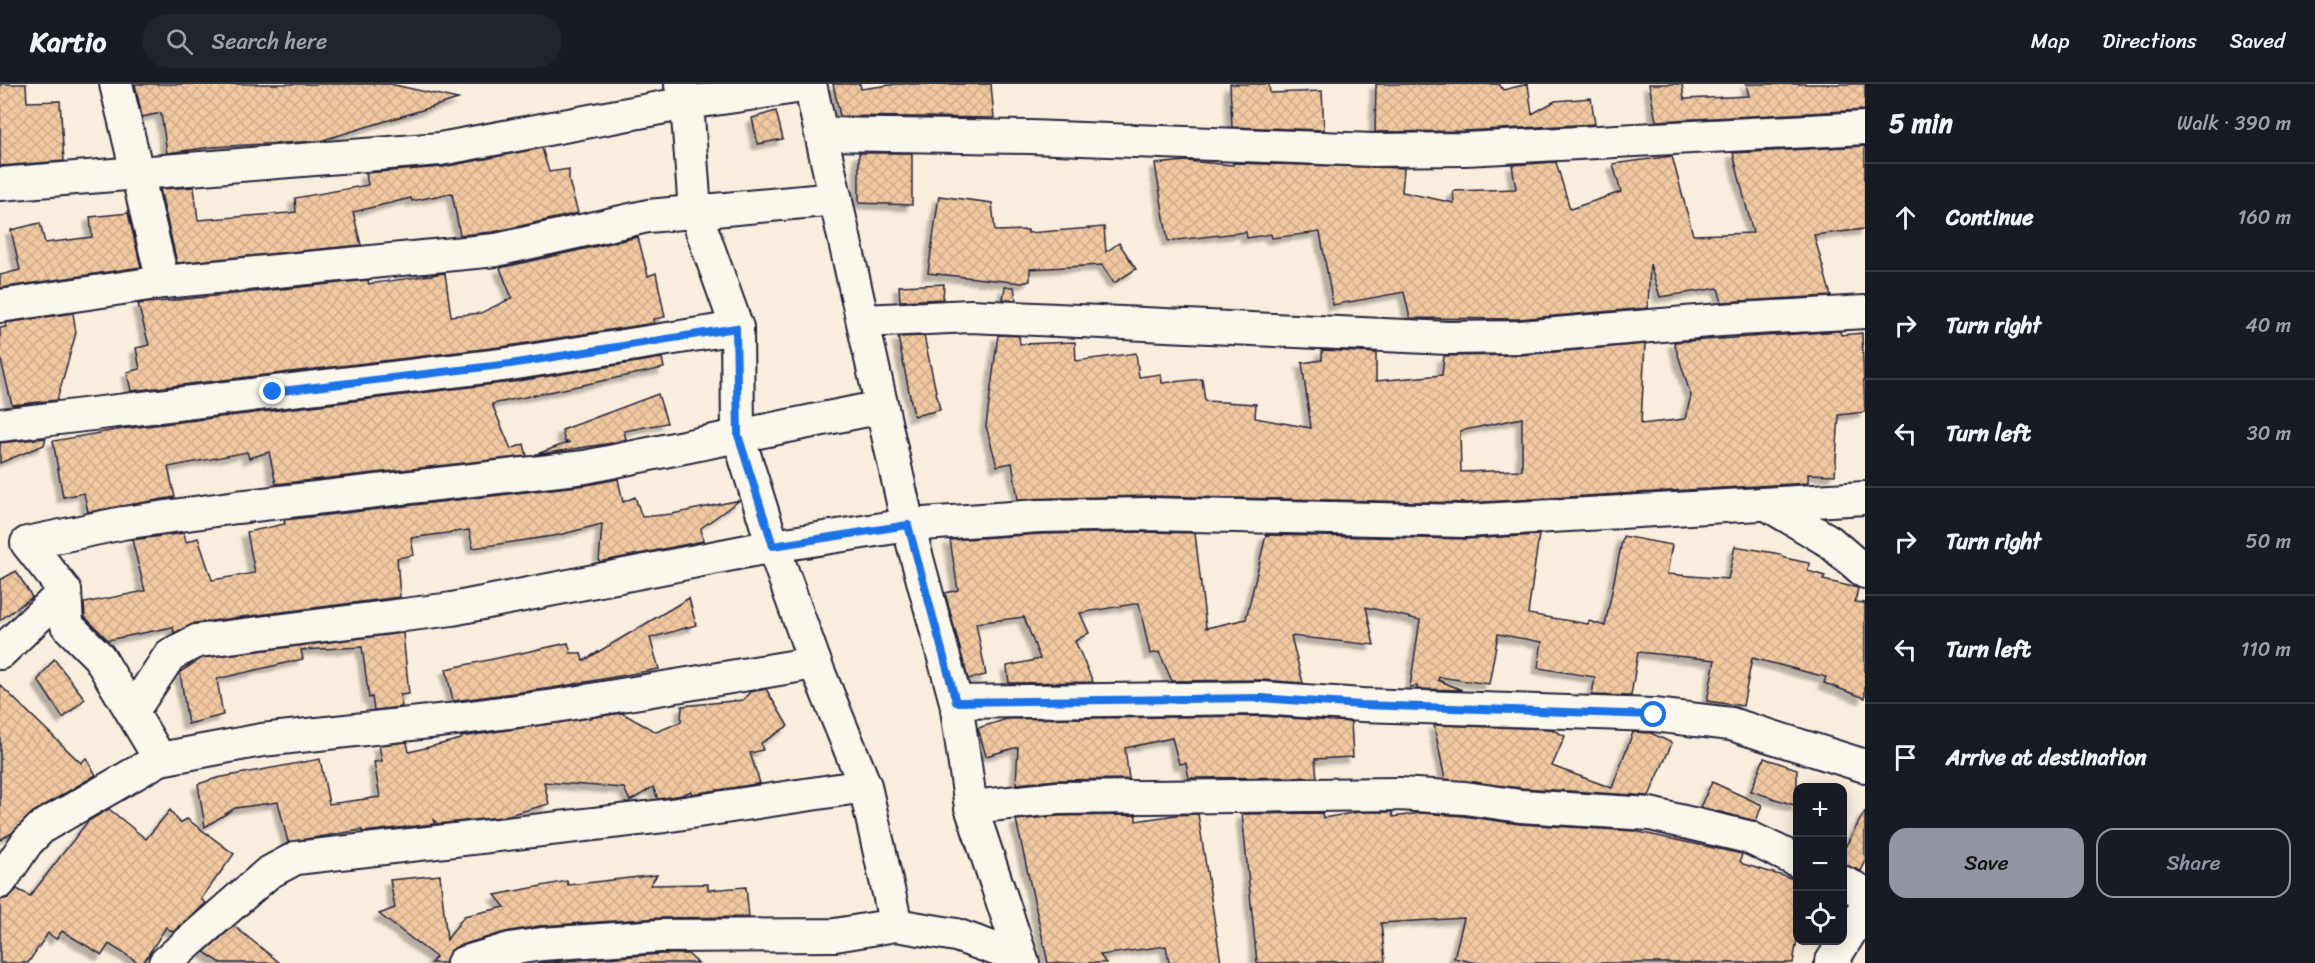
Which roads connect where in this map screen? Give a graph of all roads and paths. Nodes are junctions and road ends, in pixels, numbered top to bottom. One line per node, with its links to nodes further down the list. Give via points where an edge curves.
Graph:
1 (116, 84): 6 (street)
2 (810, 84): 3 (street); 5 (street)
3 (684, 94): 6 (street, via 440,149); 9 (street)
4 (1865, 128): 5 (street, via 1465,149 1373,150 1030,137)
5 (823, 134): 8 (street)
6 (137, 174): 7 (street); 10 (street)
7 (0, 184)
8 (836, 199): 9 (street); 13 (street)
9 (695, 211): 10 (street, via 626,221 495,250); 14 (street)
10 (163, 282): 11 (street)
11 (0, 306)
12 (1865, 312): 13 (street, via 1520,337 1449,338 971,316)
13 (863, 321): 15 (street)
14 (736, 328): 16 (street, via 510,364); 17 (street)
15 (882, 407): 17 (street); 20 (street)
16 (0, 425)
17 (738, 435): 21 (street); 23 (street, via 585,467 237,507 123,523 27,543)
18 (1865, 498): 19 (street)
19 (1767, 504): 20 (street, via 1466,521 1148,514); 22 (street, via 1829,541)
20 (908, 525): 21 (street); 26 (street)
21 (773, 546): 25 (street); 27 (street, via 452,609 197,641 170,655)
22 (1865, 572)
23 (65, 591): 24 (street); 27 (street, via 67,625 99,657)
24 (0, 653)
25 (815, 663): 28 (street, via 555,706 262,740); 30 (street)
26 (956, 702): 29 (street, via 1261,698 1654,715 1731,724); 31 (street)
27 (132, 712): 28 (street)
28 (160, 759): 33 (street, via 42,827)
29 (1865, 766)
30 (865, 786): 36 (street); 40 (street, via 664,816 296,858 268,873)
31 (971, 807): 32 (street, via 1057,798 1421,795 1650,814 1748,837); 39 (street)
32 (1793, 859)
33 (0, 882)
34 (1847, 884): 35 (street)
35 (1865, 893)
36 (896, 925): 38 (street); 41 (street, via 835,935 660,936 542,944)
37 (1860, 925): 42 (street)
38 (958, 949): 39 (street)
39 (1022, 961)
40 (165, 963)
41 (463, 963)
42 (1831, 963)

